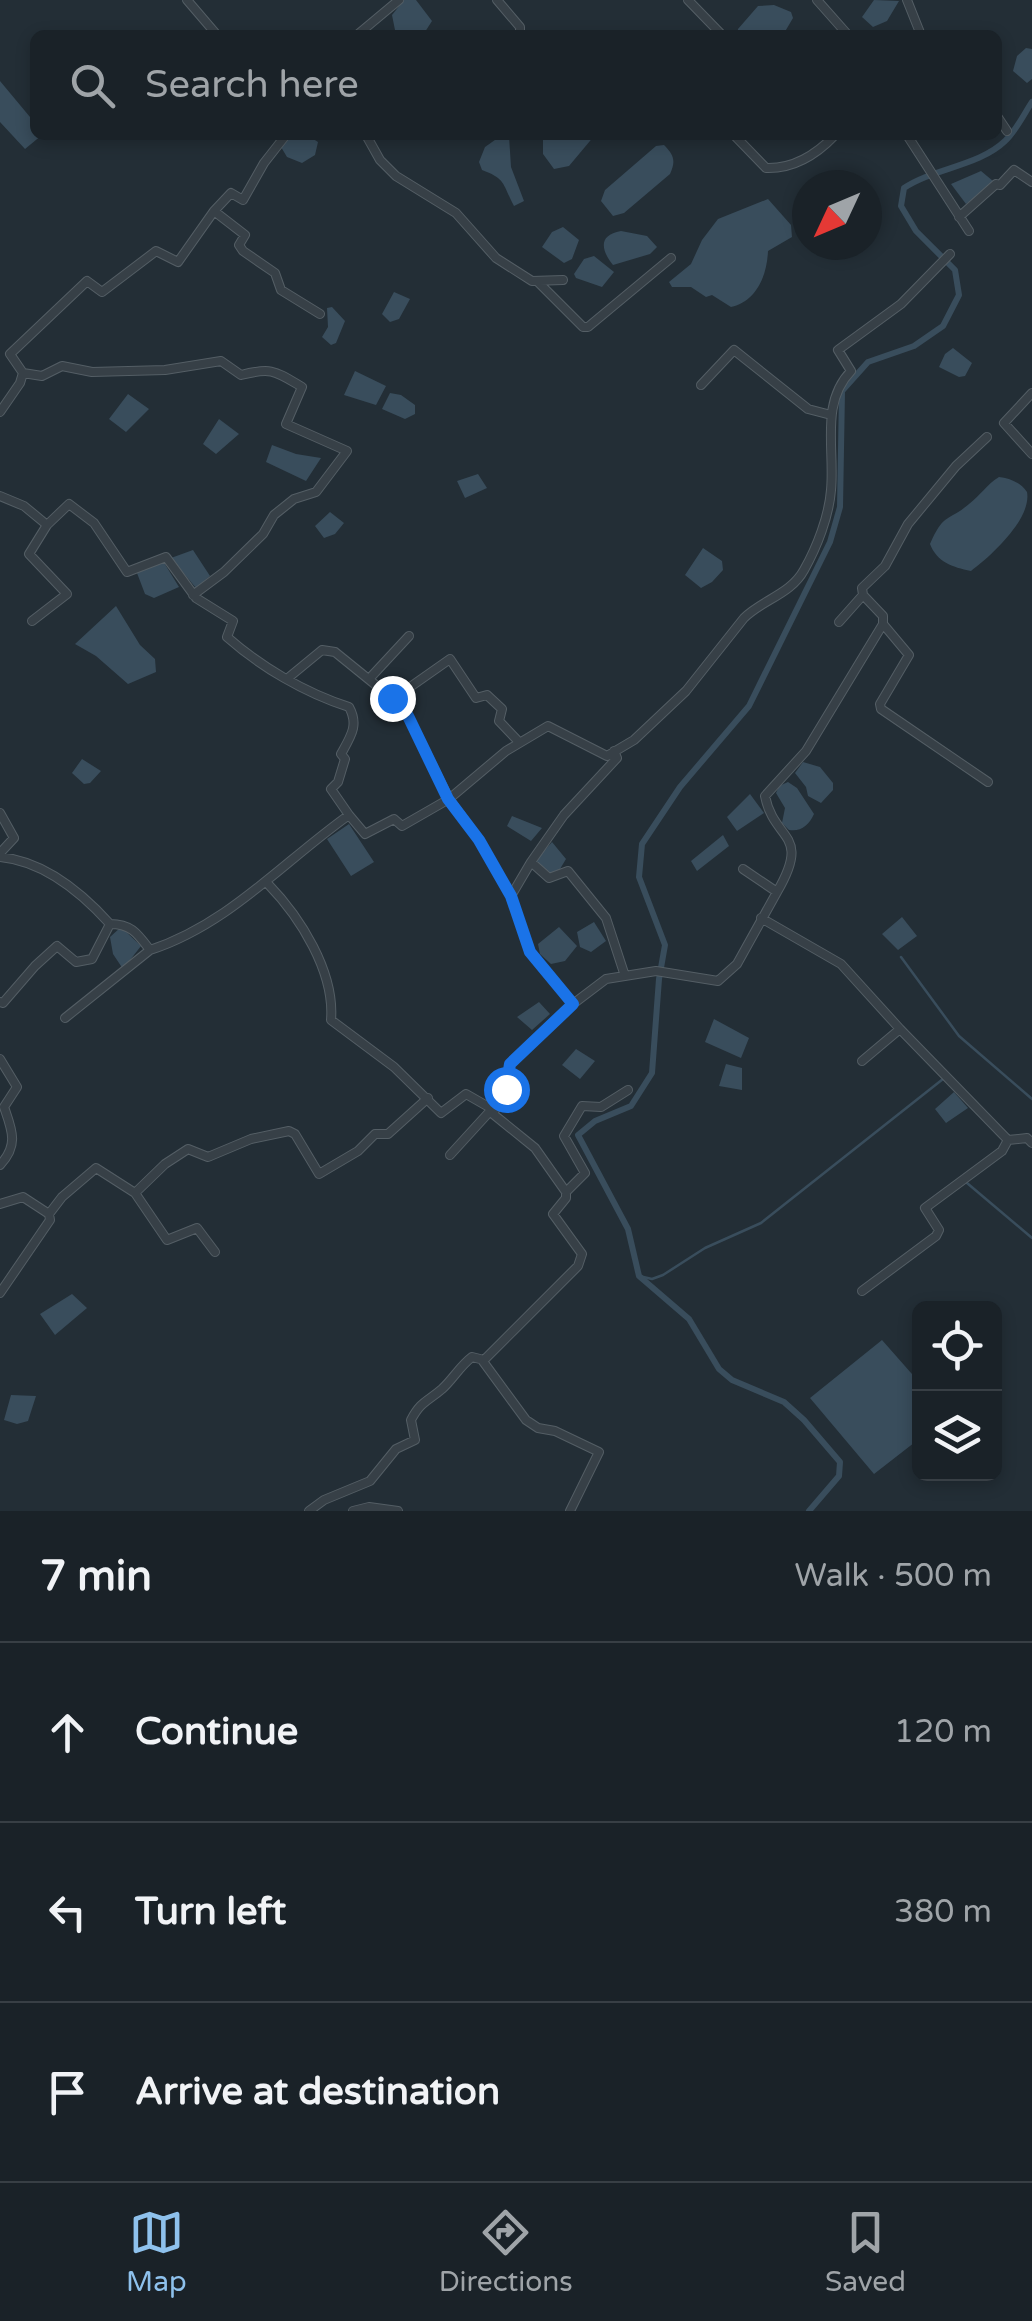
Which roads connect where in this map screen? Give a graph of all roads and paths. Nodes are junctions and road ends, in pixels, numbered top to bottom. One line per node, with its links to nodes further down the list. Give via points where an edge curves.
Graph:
1 (188, 0): 8 (street)
2 (400, 0): 9 (street)
3 (497, 0): 10 (street)
4 (688, 0): 7 (street)
5 (817, 0): 13 (street)
6 (907, 0): 14 (street)
7 (712, 26): 11 (street); 12 (street)
8 (213, 30)
9 (363, 30)
10 (520, 30)
11 (709, 30)
12 (716, 30)
13 (844, 30)
14 (919, 30)
15 (1002, 124): 16 (street)
16 (1007, 131)
17 (283, 140): 23 (street, via 243,200 231,193)
18 (369, 140): 29 (street, via 404,184 456,213 496,258)
19 (739, 140): 20 (street, via 766,168 818,153)
20 (830, 140)
21 (909, 140): 24 (street)
22 (1032, 182): 24 (street, via 1014,170)
23 (214, 211): 30 (street, via 245,235 243,251 276,272 280,290); 31 (street, via 178,262 156,251 102,292 87,281 10,354)
24 (959, 216): 25 (street)
25 (969, 231)
26 (948, 255): 35 (street, via 902,304 838,350 851,370 836,391)
27 (671, 258): 29 (street, via 588,327)
28 (562, 280): 29 (street)
29 (538, 282)
30 (320, 314)
31 (22, 374): 34 (street); 41 (street, via 42,376 62,366 165,370 221,361 241,375 273,370 302,387 286,424 347,451 316,492 274,514 263,534)
32 (701, 385): 35 (street, via 734,350 808,408)
33 (1032, 394): 37 (street, via 1004,422)
34 (0, 412)
35 (831, 415): 50 (street, via 831,492 802,575 754,608 686,692)
36 (988, 437): 40 (street, via 908,524)
37 (1032, 454)
38 (0, 496): 39 (street)
39 (47, 524): 41 (street, via 69,504 94,523 127,572 166,556); 42 (street, via 28,554 66,594)
40 (863, 594): 43 (street); 44 (street, via 884,616)
41 (194, 595): 46 (street, via 233,621 227,637)
42 (32, 621)
43 (839, 622)
44 (882, 624): 51 (street, via 909,655 880,709); 59 (street, via 806,751 765,796 792,850 791,868)
45 (408, 636): 47 (street)
46 (288, 678): 47 (street, via 322,650 335,652); 54 (street, via 349,707 355,718 331,789)
47 (369, 680): 48 (street)
48 (392, 698): 49 (street, via 450,659 476,698 488,695 502,709 499,720); 52 (street, via 408,716)
49 (518, 742): 50 (street, via 548,726 607,756); 52 (street)
50 (614, 751): 56 (street, via 617,758 564,814)
51 (988, 782)
52 (448, 799): 54 (street, via 402,826 394,819 364,834); 60 (street)
53 (0, 813): 55 (street, via 14,838)
54 (349, 815): 58 (street)
55 (0, 855): 62 (street, via 61,880)
56 (531, 862): 60 (street); 64 (street, via 549,878 568,872 606,918)
57 (743, 869): 59 (street)
58 (268, 884): 63 (street); 72 (street, via 311,945 327,982 331,1020)
59 (777, 892): 61 (street)
60 (511, 896): 66 (street, via 530,952)
61 (761, 918): 64 (street, via 737,964 718,981 656,971); 68 (street, via 842,964)
62 (110, 924): 63 (street, via 136,931); 65 (street, via 92,959 76,962 58,946)
63 (150, 950): 67 (street)
64 (625, 976): 66 (street, via 606,979)
65 (0, 1002)
66 (573, 1004): 74 (street, via 510,1064 506,1089)
67 (65, 1018)
68 (900, 1030): 70 (street); 75 (street)
69 (0, 1059): 73 (street, via 17,1087)
70 (862, 1062)
71 (628, 1090): 79 (street, via 601,1108 577,1110 564,1136 585,1173)
72 (428, 1098): 74 (street, via 441,1112 466,1094); 80 (street, via 388,1134 375,1134 319,1174 289,1131 208,1157 188,1149)
73 (2, 1105): 78 (street, via 14,1131)
74 (493, 1109): 77 (street); 79 (street, via 535,1148)
75 (1008, 1140): 76 (street); 84 (street, via 925,1208 936,1236)
76 (1032, 1142)
77 (450, 1155)
78 (0, 1164)
79 (566, 1192): 86 (street, via 553,1214 582,1258)
80 (135, 1193): 82 (street, via 96,1168); 83 (street, via 167,1240 197,1228)
81 (0, 1204): 82 (street, via 23,1197)
82 (49, 1214): 85 (street, via 48,1226)
83 (215, 1252)
84 (862, 1292)
85 (0, 1293)
86 (482, 1360): 87 (street, via 472,1356 426,1398 411,1420 415,1440 396,1449 370,1480); 90 (street, via 526,1420 599,1452)
87 (309, 1511)
88 (353, 1511): 89 (street)
89 (398, 1511)
90 (570, 1511)

